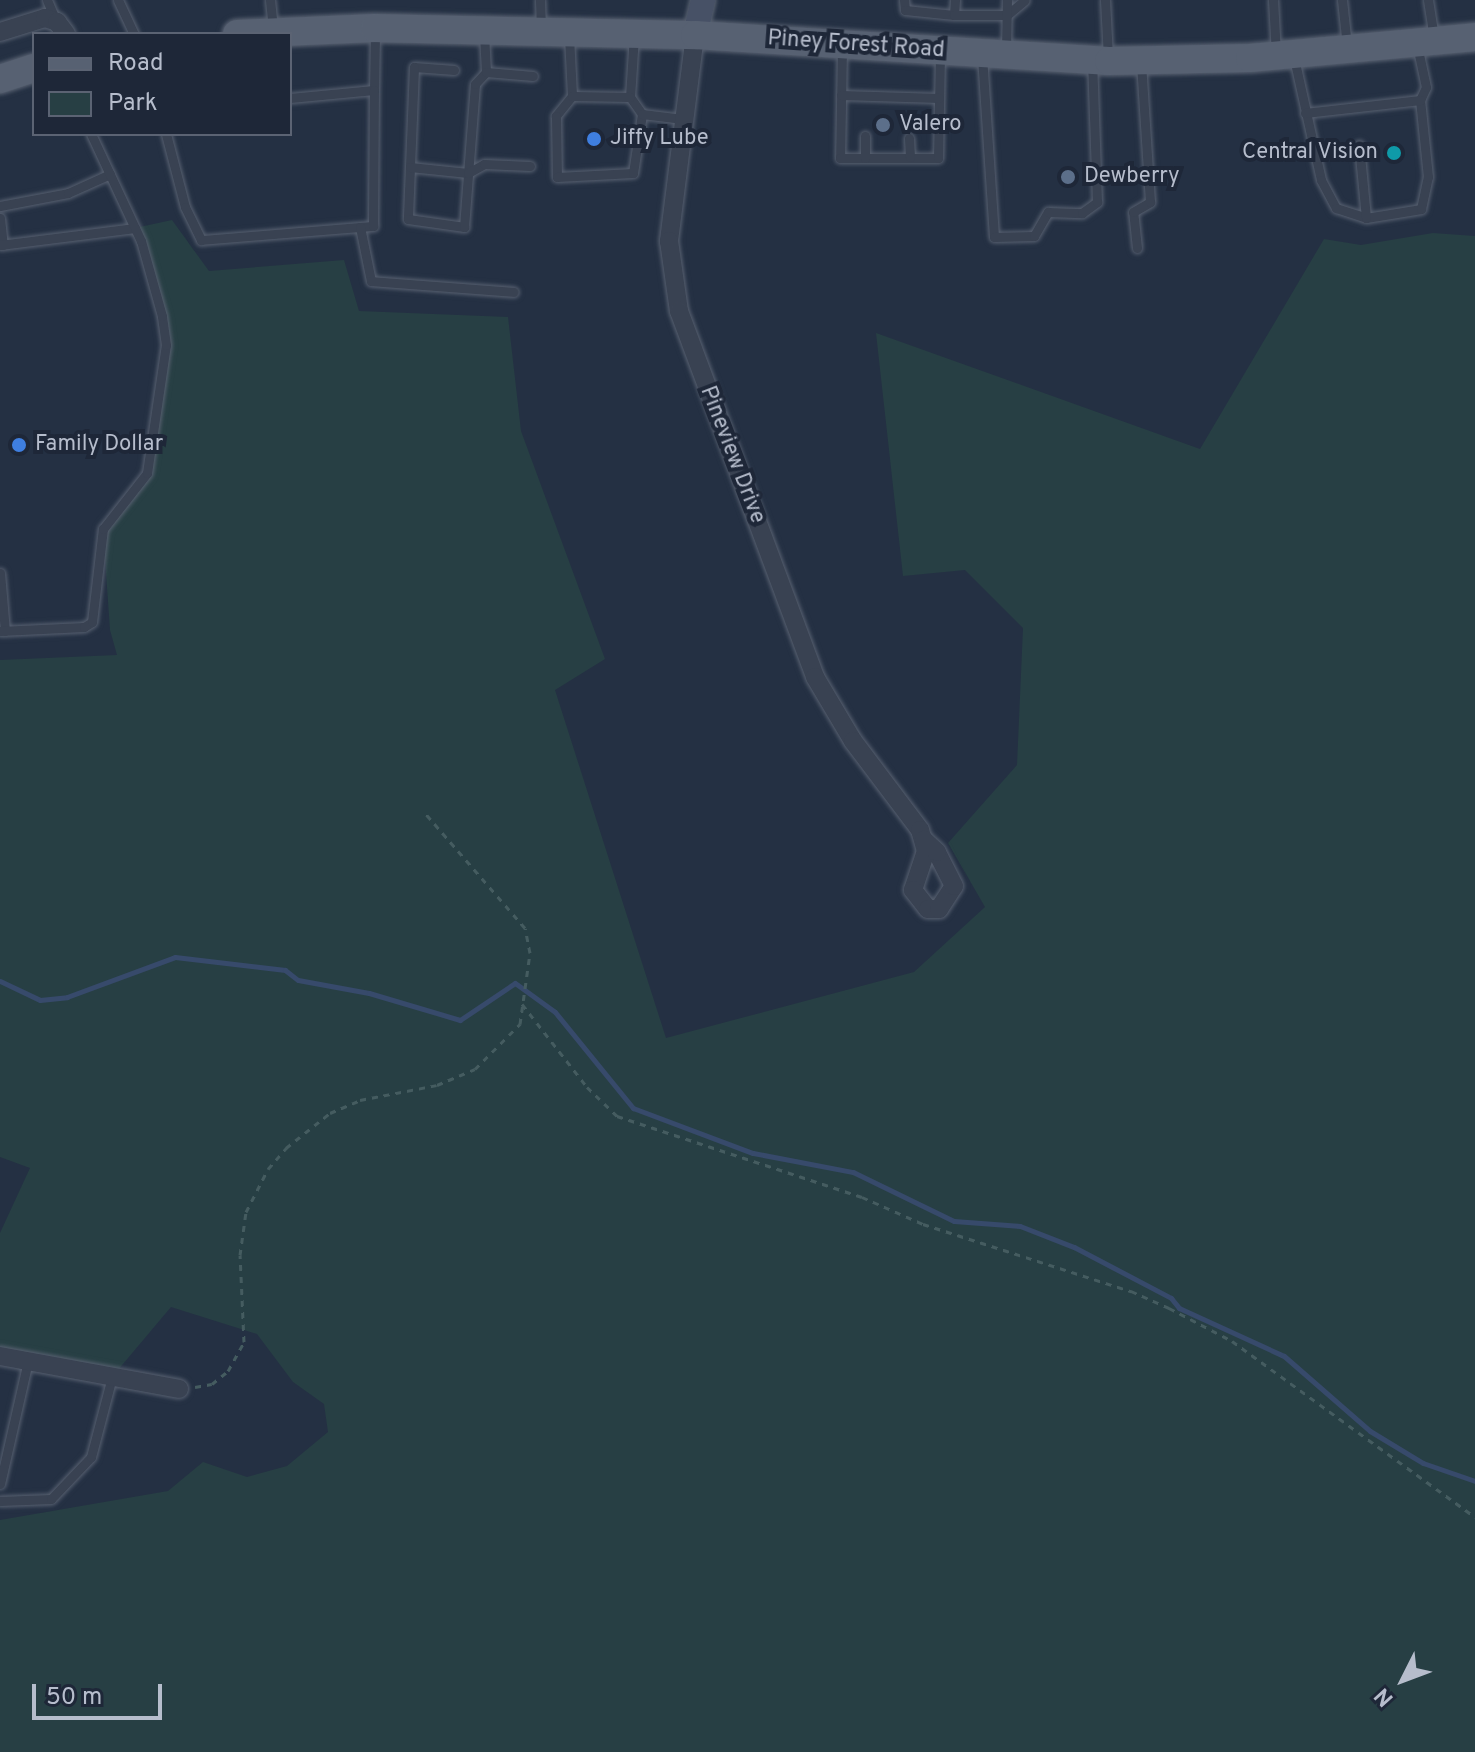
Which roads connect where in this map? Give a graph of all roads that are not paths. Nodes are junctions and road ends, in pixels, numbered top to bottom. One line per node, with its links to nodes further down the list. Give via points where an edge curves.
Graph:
1 (47, 0): 16 (lane)
2 (118, 0): 21 (lane)
3 (270, 0): 18 (lane)
4 (540, 0): 23 (lane)
5 (703, 0): 25 (street)
6 (904, 0): 14 (lane, via 905,10)
7 (955, 0): 14 (lane)
8 (1007, 0): 15 (lane)
9 (1025, 0): 15 (lane)
10 (1105, 0): 33 (lane)
11 (1273, 0): 32 (lane)
12 (1342, 0): 29 (lane)
13 (1428, 0): 27 (lane)
14 (954, 15): 15 (lane)
15 (1007, 15): 31 (lane)
16 (62, 28): 20 (street, via 45,18)
17 (375, 28): 18 (main road, Piney Forest Road); 19 (main road, Piney Forest Road); 40 (lane)
18 (273, 29): 22 (main road, Piney Forest Road)
19 (484, 31): 23 (main road, Piney Forest Road); 37 (lane)
20 (0, 32)
21 (133, 32)
22 (251, 32)
23 (555, 33): 24 (main road, Piney Forest Road); 42 (lane)
24 (634, 34): 25 (main road, Piney Forest Road); 43 (lane)
25 (695, 35): 28 (main road, Piney Forest Road); 49 (street, Pineview Drive)
26 (1475, 37): 27 (main road, Piney Forest Road)
27 (1426, 42): 29 (main road, Piney Forest Road); 46 (lane, via 1426,87)
28 (842, 45): 30 (main road, Piney Forest Road); 41 (lane)
29 (1347, 50): 32 (main road, Piney Forest Road)
30 (940, 51): 31 (main road, Piney Forest Road); 45 (lane)
31 (994, 54): 33 (main road, Piney Forest Road); 33 (lane, via 994,237 1034,236 1048,212 1082,213 1097,202)
32 (1285, 55): 34 (main road, Piney Forest Road); 47 (lane)
33 (1100, 60): 34 (main road, Piney Forest Road)
34 (1141, 60): 67 (lane, via 1150,202 1133,212)
35 (32, 69): 39 (main road)
36 (454, 70): 58 (lane, via 414,67)
37 (486, 72): 38 (lane); 59 (lane, via 475,84)
38 (533, 76)
39 (0, 79)
40 (374, 90): 44 (lane); 64 (lane, via 373,226)
41 (841, 95): 45 (lane, via 909,102); 56 (lane, via 840,158)
42 (572, 96): 43 (lane); 48 (lane, via 556,116 557,177 633,173)
43 (630, 97): 48 (lane)
44 (292, 98)
45 (939, 98): 55 (lane, via 938,158)
46 (1420, 100): 47 (lane); 63 (lane, via 1428,177 1421,209)
47 (1305, 113): 63 (lane, via 1321,180 1336,208)
48 (642, 114): 49 (lane)
49 (681, 119): 71 (street, Pineview Drive, via 669,241 679,311 690,345 815,677 846,731)
50 (92, 136): 60 (lane)
51 (167, 136): 64 (lane, via 185,207 201,240)
52 (865, 136): 56 (lane)
53 (909, 138): 55 (lane)
54 (1359, 145): 63 (lane)
55 (910, 157): 56 (lane)
56 (865, 158)
57 (530, 166): 59 (lane, via 484,164)
58 (410, 167): 59 (lane); 59 (lane, via 408,219 464,227)
59 (468, 173)
60 (110, 174): 61 (lane, via 68,193); 65 (lane)
61 (0, 206)
62 (0, 218): 66 (lane)
63 (1366, 218)
64 (360, 227): 68 (lane, via 371,281)
65 (135, 228): 66 (lane); 70 (lane, via 166,345 147,473 103,529 92,622 84,627)
66 (2, 245)
67 (1137, 248)
68 (514, 292)
69 (0, 573): 70 (lane)
70 (3, 631)
71 (924, 840)
72 (0, 1356): 73 (street)
73 (28, 1361): 74 (street); 76 (lane)
74 (112, 1377): 75 (street); 77 (lane, via 91,1457 51,1499)
75 (179, 1389)
76 (0, 1484)
77 (0, 1501)

